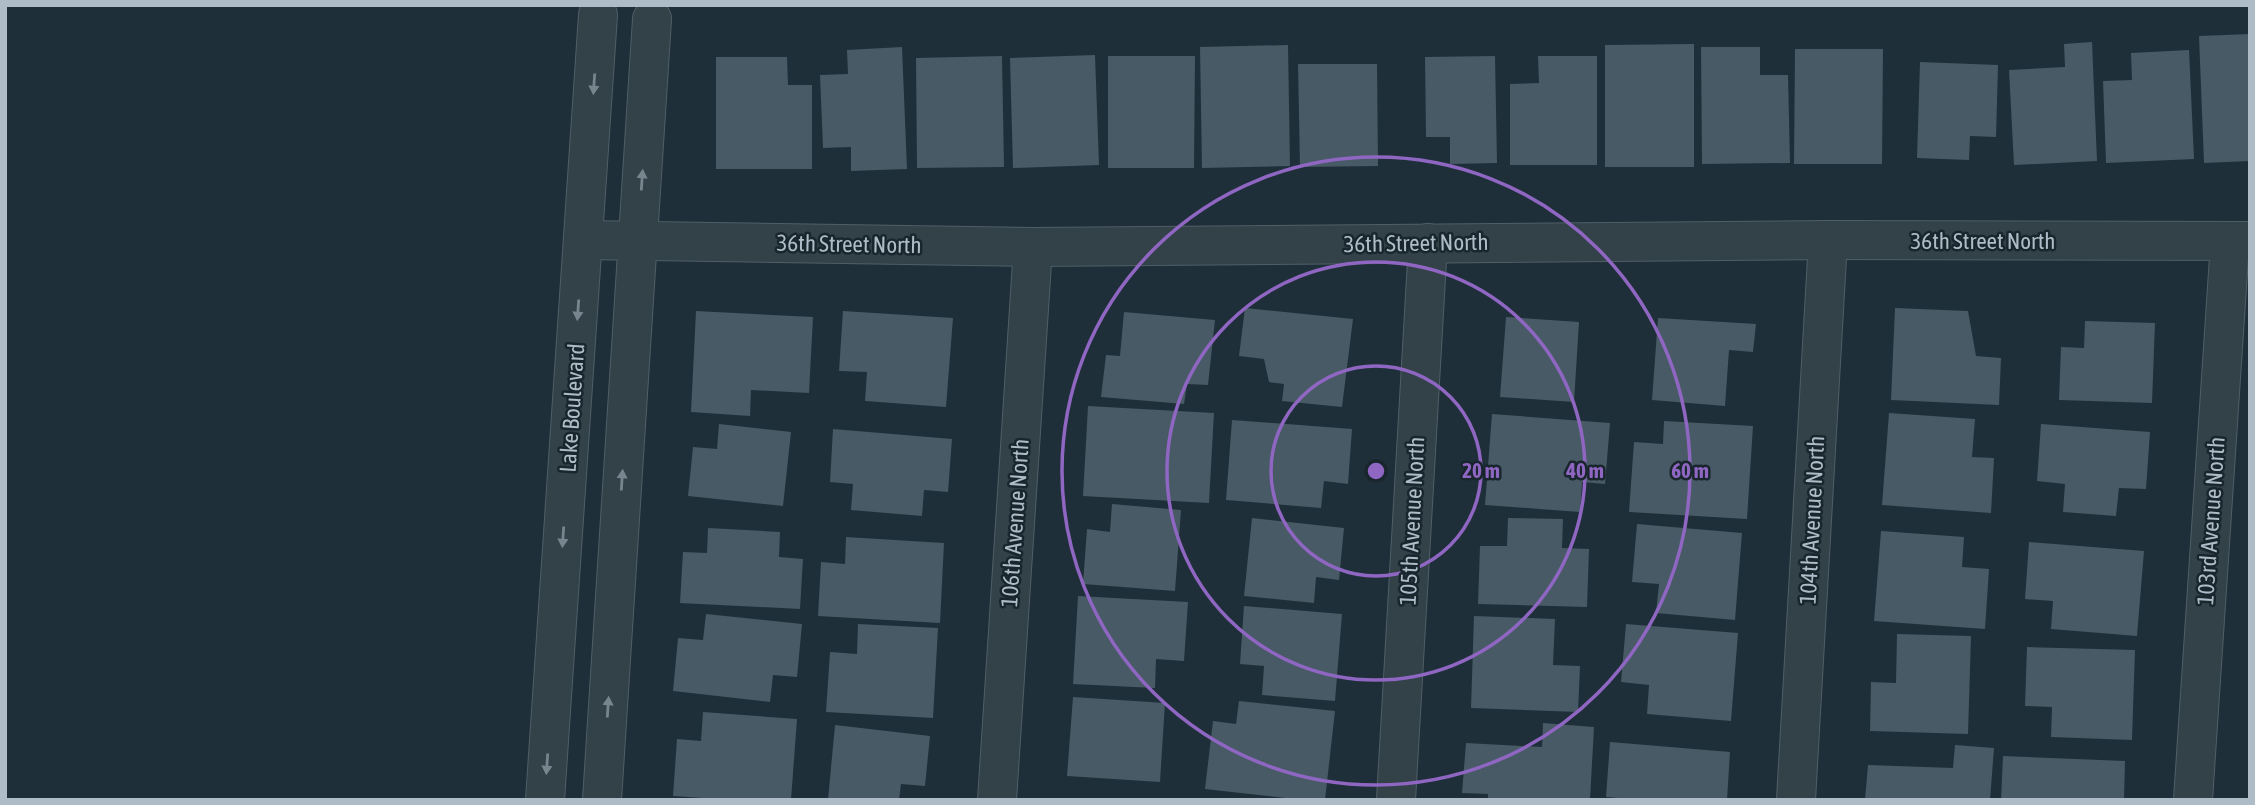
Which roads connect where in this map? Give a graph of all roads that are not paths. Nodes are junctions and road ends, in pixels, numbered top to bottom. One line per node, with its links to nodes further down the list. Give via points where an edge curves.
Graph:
1 (592, 10): 2 (street, Lake Boulevard); 3 (street, Lake Boulevard, one-way to 3)
2 (666, 12): 5 (street, Lake Boulevard, one-way to 2)
3 (583, 240): 5 (street, 36th Street North); 9 (street, Lake Boulevard, one-way to 9)
4 (1828, 240): 6 (street, 36th Street North); 7 (street, 36th Street North); 13 (street, 104th Avenue North)
5 (638, 241): 8 (street, 36th Street North); 10 (street, Lake Boulevard, one-way to 5)
6 (2240, 242): 14 (street, 103rd Avenue North)
7 (1428, 243): 8 (street, 36th Street North); 12 (street, 105th Avenue North)
8 (1033, 247): 11 (street, 106th Avenue North)
9 (545, 800)
10 (602, 800)
11 (997, 800)
12 (1396, 800)
13 (1796, 800)
14 (2193, 800)

